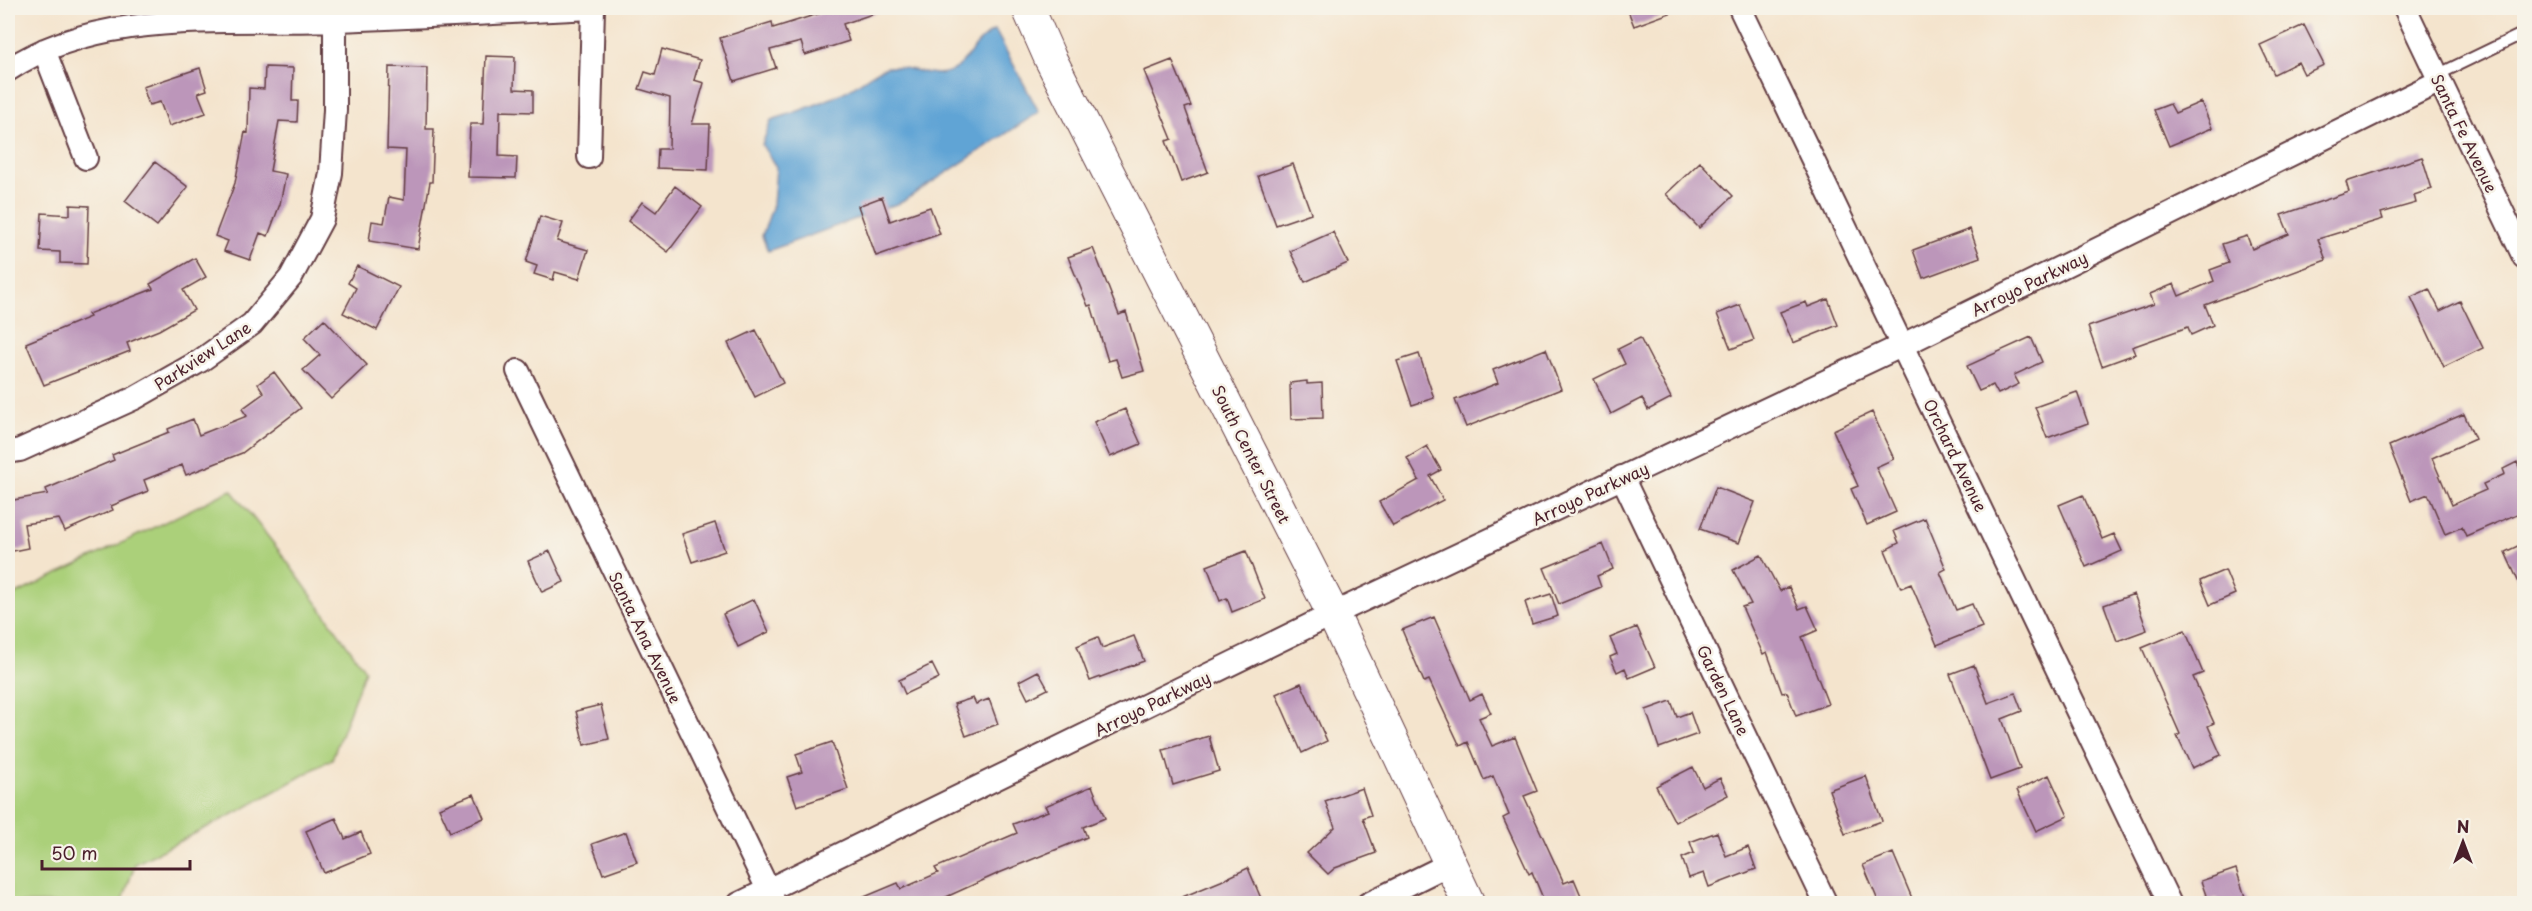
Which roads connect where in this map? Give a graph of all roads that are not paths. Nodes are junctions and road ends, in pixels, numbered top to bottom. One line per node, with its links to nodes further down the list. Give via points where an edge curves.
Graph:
1 (593, 8): 5 (street); 10 (street)
2 (1028, 8): 17 (street, South Center Street)
3 (1740, 8): 13 (street, Orchard Avenue)
4 (2405, 8): 9 (street, Santa Fe Avenue)
5 (333, 14): 7 (street, via 139,24); 15 (street, Parkview Lane, via 336,110 331,173 322,219 291,277 252,324 200,361 135,398)
6 (2524, 33): 9 (lane)
7 (44, 50): 8 (street); 11 (street)
8 (8, 70)
9 (2439, 78): 12 (street, Santa Fe Avenue); 13 (street, Arroyo Parkway)
10 (589, 157)
11 (86, 158)
12 (2524, 257)
13 (1903, 345): 16 (street, Arroyo Parkway); 24 (street, Orchard Avenue)
14 (518, 371): 19 (street, Santa Ana Avenue)
15 (8, 452)
16 (1622, 477): 17 (street, Arroyo Parkway); 23 (street, Garden Lane)
17 (1334, 614): 18 (street, South Center Street); 19 (street, Arroyo Parkway)
18 (1451, 864): 21 (street); 22 (street, South Center Street)
19 (771, 897): 20 (street, Arroyo Parkway)
20 (740, 903)
21 (1368, 903)
22 (1469, 903)
23 (1826, 903)
24 (2170, 903)

